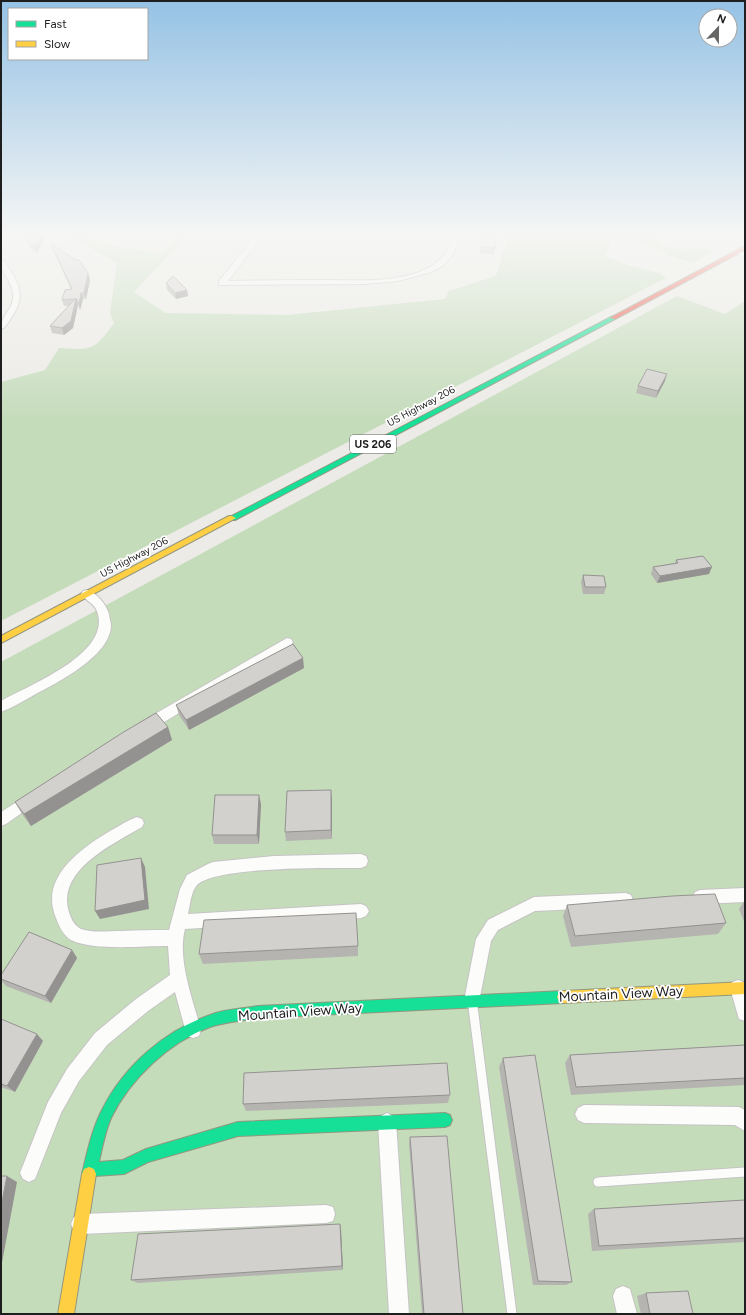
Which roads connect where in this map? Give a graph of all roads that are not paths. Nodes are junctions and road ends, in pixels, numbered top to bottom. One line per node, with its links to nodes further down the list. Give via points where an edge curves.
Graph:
1 (17, 296): 3 (street, via 13,311)
2 (657, 296): 4 (main road, US Highway 206 / US 206)
3 (1, 326)
4 (87, 594): 5 (main road, US Highway 206 / US 206); 7 (street, via 103,610 104,634 98,645 64,672)
5 (1, 640)
6 (287, 642): 8 (street)
7 (1, 707)
8 (134, 733)
9 (40, 793): 10 (street)
10 (1, 820)
11 (137, 823): 18 (street, via 84,856 69,872 60,888 58,907 67,929 80,936 99,939)
12 (361, 861): 17 (street, via 274,863 213,869 192,880)
13 (745, 895): 14 (street)
14 (682, 898)
15 (643, 900): 21 (street, via 534,904 494,925 484,939)
16 (362, 911): 17 (street)
17 (179, 922): 18 (street)
18 (176, 938): 19 (street)
19 (179, 979): 23 (street); 30 (street, via 101,1039 73,1075 54,1108)
20 (742, 988): 21 (main road, Mountain View Way); 22 (street)
21 (472, 1001): 23 (main road, Mountain View Way, via 258,1012 211,1021); 36 (lane)
22 (745, 1013)
23 (193, 1030): 28 (main road, Mountain View Way, via 158,1050 126,1084 106,1116)
24 (584, 1114): 27 (street, via 739,1116)
25 (444, 1120): 26 (main road)
26 (387, 1122): 28 (main road, via 238,1129 146,1156 124,1167); 35 (street)
27 (745, 1122)
28 (90, 1170): 33 (main road, Mountain View Way)
29 (745, 1172): 31 (lane)
30 (29, 1173)
31 (598, 1182)
32 (326, 1214): 33 (street)
33 (81, 1224): 34 (main road, Mountain View Way)
34 (66, 1314)
35 (399, 1314)
36 (512, 1314)

